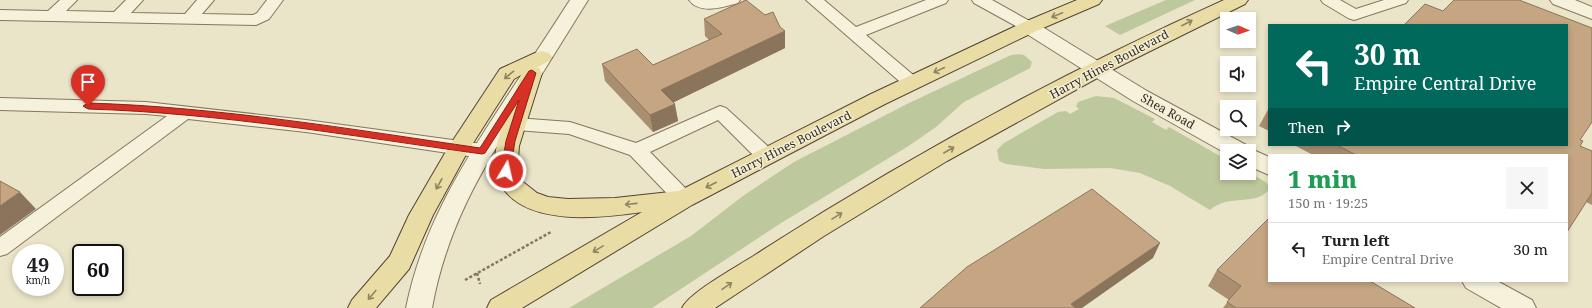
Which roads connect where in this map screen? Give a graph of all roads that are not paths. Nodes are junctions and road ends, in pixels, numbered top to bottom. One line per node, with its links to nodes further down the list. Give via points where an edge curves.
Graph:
1 (69, 0): 18 (lane)
2 (135, 0): 19 (lane)
3 (206, 0): 20 (lane)
4 (275, 0): 20 (lane, via 263,16 256,20)
5 (579, 0): 23 (street)
6 (697, 0): 7 (lane, via 711,5)
7 (732, 0)
8 (814, 0): 22 (lane)
9 (940, 0): 22 (lane)
10 (980, 0): 21 (lane)
11 (1093, 0): 21 (main road, Harry Hines Boulevard, one-way to 21)
12 (1239, 0): 24 (main road, Harry Hines Boulevard, one-way to 12)
13 (1329, 0): 14 (lane, via 1354,15)
14 (1400, 0)
15 (1559, 0): 16 (street)
16 (1592, 13)
17 (0, 15): 18 (lane)
18 (52, 16): 19 (lane)
19 (118, 17): 20 (lane)
20 (189, 19)
21 (1029, 27): 24 (street, Shea Road); 25 (main road, Harry Hines Boulevard, one-way to 25)
22 (854, 34): 25 (lane)
23 (537, 65): 28 (main road); 30 (main road, one-way to 30, via 507,74); 32 (street)
24 (1097, 69): 29 (street, Shea Road); 42 (main road, Harry Hines Boulevard, one-way to 24, via 752,268 846,210 953,147)
25 (912, 83): 33 (main road, Harry Hines Boulevard)
26 (0, 104): 27 (lane, via 146,108)
27 (185, 112): 30 (lane); 37 (lane)
28 (516, 124): 31 (lane, via 570,128); 36 (main road, one-way to 28, via 603,208 555,208 537,203 520,195 511,184 506,171 510,141)
29 (1227, 144)
30 (459, 148): 32 (lane); 39 (main road, one-way to 39, via 422,215 400,262)
31 (637, 150): 33 (lane, via 720,112); 36 (lane)
32 (482, 151): 40 (street, via 438,238 421,291)
33 (766, 156): 36 (main road, Harry Hines Boulevard, one-way to 36)
34 (1256, 160): 35 (street)
35 (1268, 166)
36 (684, 198): 41 (main road, Harry Hines Boulevard, one-way to 41)
37 (0, 248)
38 (1477, 282): 43 (street)
39 (361, 308)
40 (419, 308)
41 (500, 308)
42 (695, 308)
43 (1524, 308)

